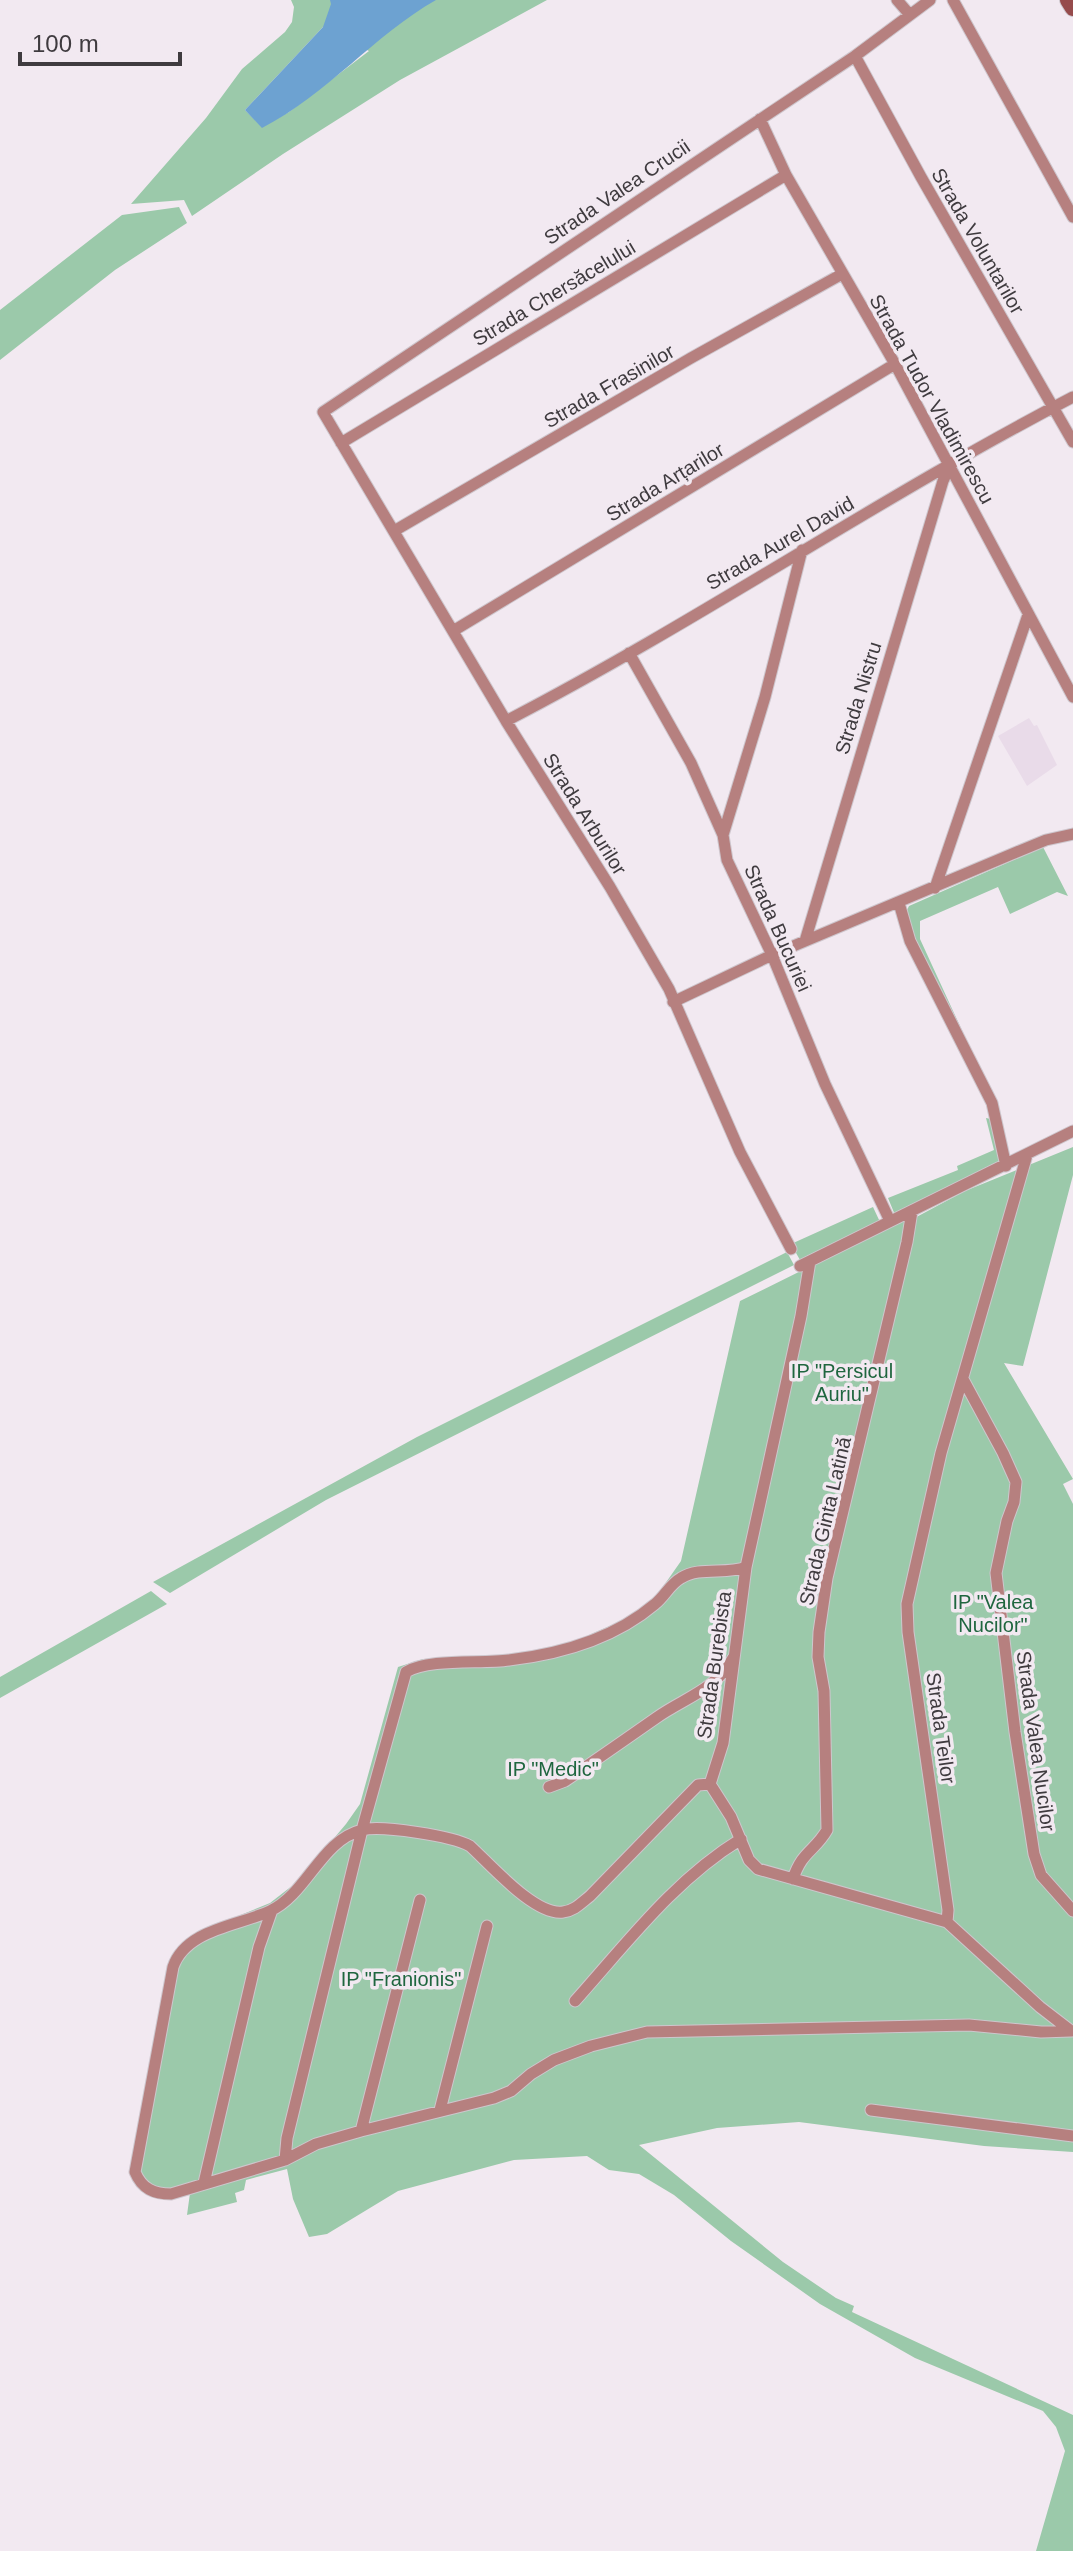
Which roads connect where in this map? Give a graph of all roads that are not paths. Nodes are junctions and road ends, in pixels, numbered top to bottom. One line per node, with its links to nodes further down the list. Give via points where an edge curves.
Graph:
1 (897, 0): 6 (street)
2 (930, 0): 6 (street, Strada Valea Crucii)
3 (953, 0): 10 (street)
4 (1068, 0): 5 (street)
5 (1073, 8)
6 (910, 15): 7 (street, Strada Valea Crucii)
7 (855, 56): 8 (street, Strada Valea Crucii); 14 (street, Strada Voluntarilor)
8 (760, 119): 9 (street, Strada Tudor Vladimirescu); 15 (street, Strada Valea Crucii)
9 (786, 175): 11 (street, Strada Tudor Vladimirescu); 17 (street, Strada Chersăcelului)
10 (1073, 217)
11 (842, 274): 12 (street, Strada Tudor Vladimirescu); 19 (street, Strada Frasinilor)
12 (895, 364): 18 (street, Strada Tudor Vladimirescu); 22 (street, Strada Arțarilor)
13 (1073, 397): 14 (street, Strada Aurel David)
14 (1054, 407): 16 (street, Strada Voluntarilor); 18 (street, Strada Aurel David)
15 (323, 412): 17 (street, Strada Arburilor)
16 (1073, 442)
17 (341, 443): 19 (street, Strada Arburilor)
18 (950, 466): 20 (street, Strada Aurel David); 21 (street, Strada Tudor Vladimirescu); 30 (street, Strada Nistru)
19 (394, 531): 22 (street, Strada Arburilor)
20 (802, 550): 23 (street, Strada Aurel David); 27 (street)
21 (1028, 615): 24 (street, Strada Tudor Vladimirescu); 28 (street)
22 (453, 631): 25 (street, Strada Arburilor)
23 (629, 653): 25 (street, Strada Aurel David); 27 (street, Strada Bucuriei, via 691,763)
24 (1073, 697)
25 (506, 721): 32 (street, Strada Arburilor, via 610,887)
26 (1073, 834): 28 (street, via 1046,840)
27 (723, 835): 31 (street, Strada Bucuriei, via 727,860)
28 (935, 888): 29 (street)
29 (899, 903): 30 (street); 35 (street, via 910,941 992,1103)
30 (805, 941): 31 (street)
31 (772, 955): 32 (street); 37 (street, Strada Bucuriei)
32 (673, 1002): 38 (street, Strada Arburilor, via 740,1152)
33 (1073, 1131): 34 (street)
34 (1027, 1155): 35 (street); 39 (street)
35 (1006, 1166): 36 (street)
36 (912, 1211): 37 (street); 48 (street, Strada Ginta Latină, via 819,1632 827,1830 804,1854)
37 (890, 1221): 40 (street, Strada Burebista, via 805,1264)
38 (791, 1249)
39 (963, 1379): 51 (street, Strada Valea Nucilor, via 1016,1482 996,1573 1013,1717 1034,1854 1041,1875); 52 (street, Strada Teilor, via 930,1498 906,1616)
40 (746, 1567): 41 (street, Strada Burebista); 46 (street, via 680,1578 634,1619 579,1645 524,1658 409,1669)
41 (735, 1654): 42 (street); 43 (street, Strada Burebista)
42 (715, 1682): 43 (street); 45 (street)
43 (731, 1689): 44 (street, Strada Burebista)
44 (710, 1784): 46 (street, via 698,1785 590,1896 565,1912 535,1904 459,1839); 47 (street)
45 (549, 1787)
46 (362, 1830): 50 (street, via 340,1842); 60 (street)
47 (741, 1839): 48 (street, via 758,1869); 54 (street, via 676,1888)
48 (793, 1879): 52 (street)
49 (420, 1900): 58 (street)
50 (272, 1910): 61 (street); 61 (street, via 194,1942 178,1954 173,1967 135,2172 144,2187 160,2194)
51 (1073, 1911)
52 (947, 1922): 55 (street)
53 (487, 1926): 56 (street)
54 (575, 2001)
55 (1072, 2031): 56 (street, via 969,2025 647,2032 554,2060 494,2098)
56 (440, 2110): 58 (street)
57 (871, 2110): 59 (street)
58 (361, 2131): 60 (street)
59 (1073, 2136)
60 (285, 2160): 61 (street)
61 (204, 2183)

